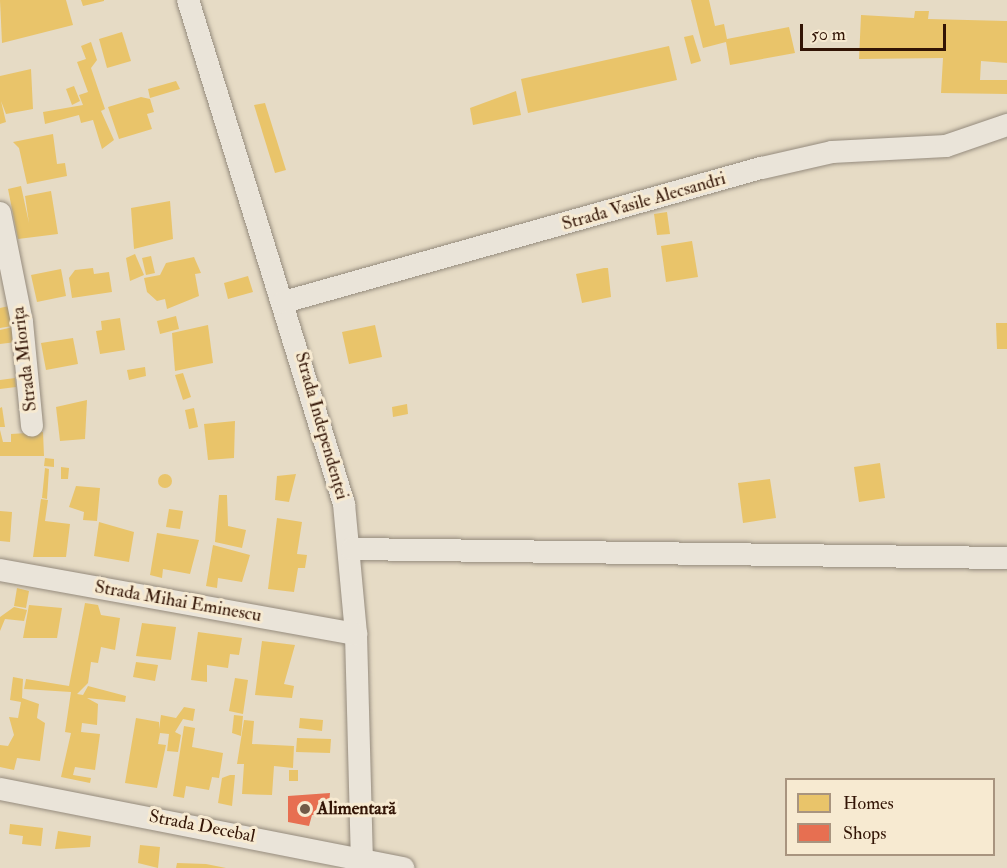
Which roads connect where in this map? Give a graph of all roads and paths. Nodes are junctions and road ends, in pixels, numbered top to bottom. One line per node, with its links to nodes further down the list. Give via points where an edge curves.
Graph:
1 (188, 0): 4 (street, Strada Independenţei)
2 (1007, 125): 4 (street, Strada Vasile Alecsandri, via 946,146 832,152 762,168)
3 (1, 220): 5 (street, Strada Miorița, via 22,322)
4 (284, 302): 6 (street, Strada Independenţei, via 329,447)
5 (32, 426)
6 (352, 549): 7 (street); 9 (street, Strada Independenţei)
7 (1007, 558)
8 (0, 570): 9 (street, Strada Mihai Eminescu)
9 (356, 634): 11 (street, Strada Independenţei)
10 (0, 789): 11 (street, Strada Decebal)
11 (362, 864): 12 (street, Strada Decebal)
12 (403, 868)

